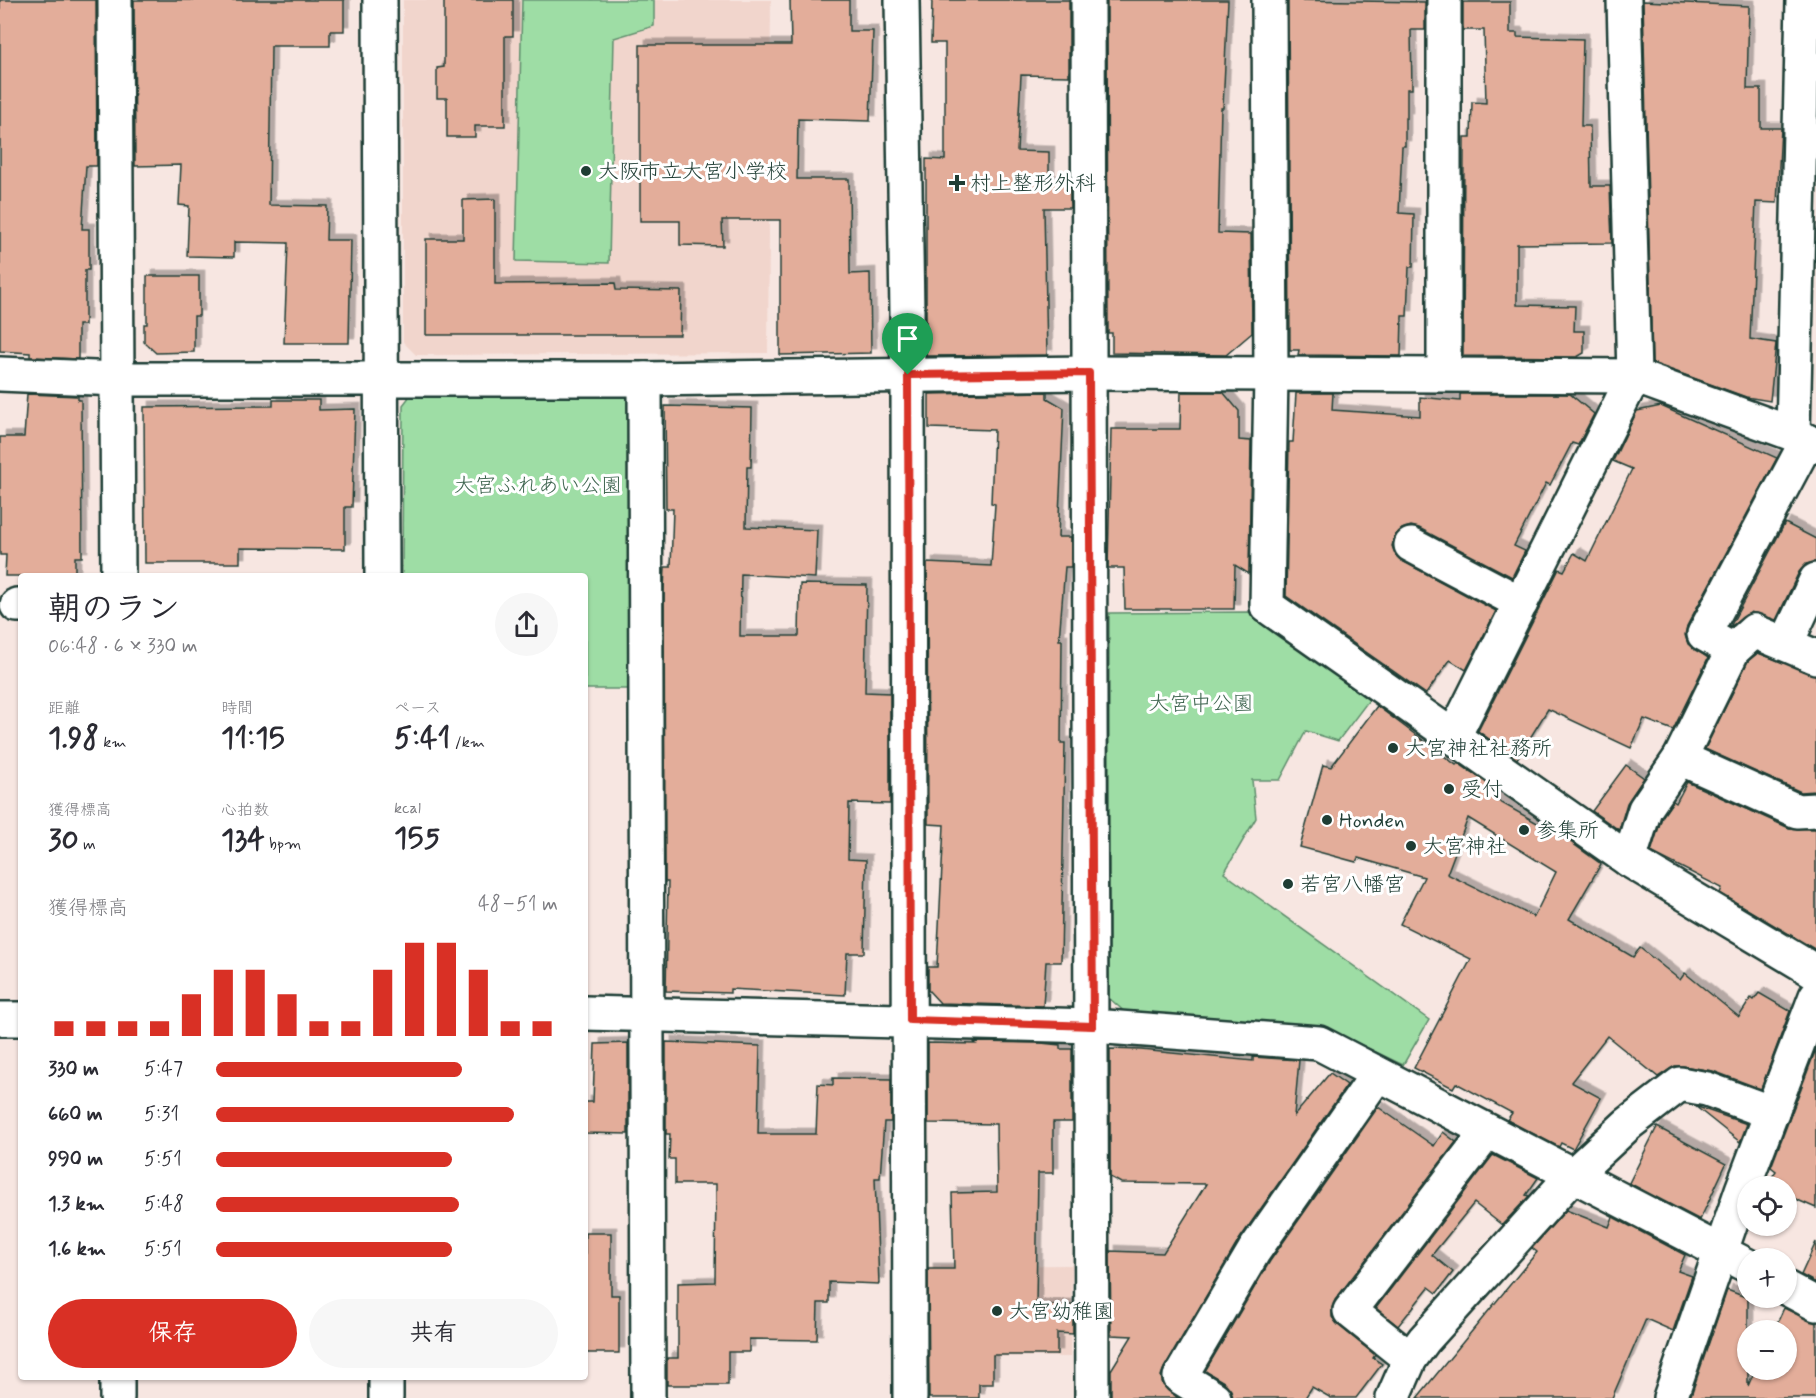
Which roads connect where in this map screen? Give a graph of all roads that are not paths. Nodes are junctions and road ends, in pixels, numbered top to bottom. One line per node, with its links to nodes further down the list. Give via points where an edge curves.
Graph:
1 (115, 0): 17 (street)
2 (380, 0): 15 (street)
3 (902, 0): 13 (street)
4 (1088, 0): 9 (street)
5 (1269, 0): 11 (street)
6 (1444, 0): 12 (street)
7 (1624, 0): 14 (street)
8 (1803, 0): 18 (street)
9 (1089, 373): 11 (street); 13 (street); 38 (street)
10 (0, 374): 17 (street)
11 (1271, 374): 12 (street); 27 (street, via 1267,606)
12 (1444, 374): 14 (street)
13 (908, 375): 16 (street); 37 (street)
14 (1634, 376): 18 (street); 23 (street)
15 (382, 379): 16 (street); 17 (street); 21 (street)
16 (645, 379): 34 (street)
17 (118, 380): 20 (street)
18 (1805, 440): 25 (street, via 1704,633)
19 (1411, 545): 23 (street)
20 (118, 573)
21 (382, 573)
22 (1816, 580): 24 (street)
23 (1521, 603): 27 (street)
24 (1786, 644): 25 (street, via 1754,631); 26 (street)
25 (1733, 650): 28 (street)
26 (1816, 657)
27 (1454, 736): 30 (street)
28 (1680, 758): 29 (street, via 1797,811); 30 (street, via 1645,809)
29 (1816, 810)
30 (1629, 860): 31 (street)
31 (1816, 972)
32 (1816, 996): 40 (street)
33 (588, 1013): 34 (street)
34 (649, 1014): 37 (street); 51 (street)
35 (18, 1018): 36 (street)
36 (0, 1019)
37 (910, 1020): 38 (street); 52 (street)
38 (1093, 1026): 39 (street, via 1319,1043); 53 (street)
39 (1377, 1075): 41 (street); 54 (street, via 1254,1251 1180,1377)
40 (1772, 1113): 42 (street, via 1680,1083); 43 (street)
41 (1487, 1132): 42 (street); 46 (street, via 1350,1311)
42 (1573, 1174): 43 (street); 46 (street)
43 (1734, 1259): 56 (street)
44 (1797, 1294): 45 (street)
45 (1816, 1304)
46 (1410, 1359): 55 (street)
47 (117, 1380): 49 (street)
48 (386, 1380): 50 (street)
49 (117, 1398)
50 (386, 1398)
51 (648, 1398)
52 (910, 1398)
53 (1092, 1398)
54 (1214, 1398)
55 (1393, 1398)
56 (1670, 1398)

